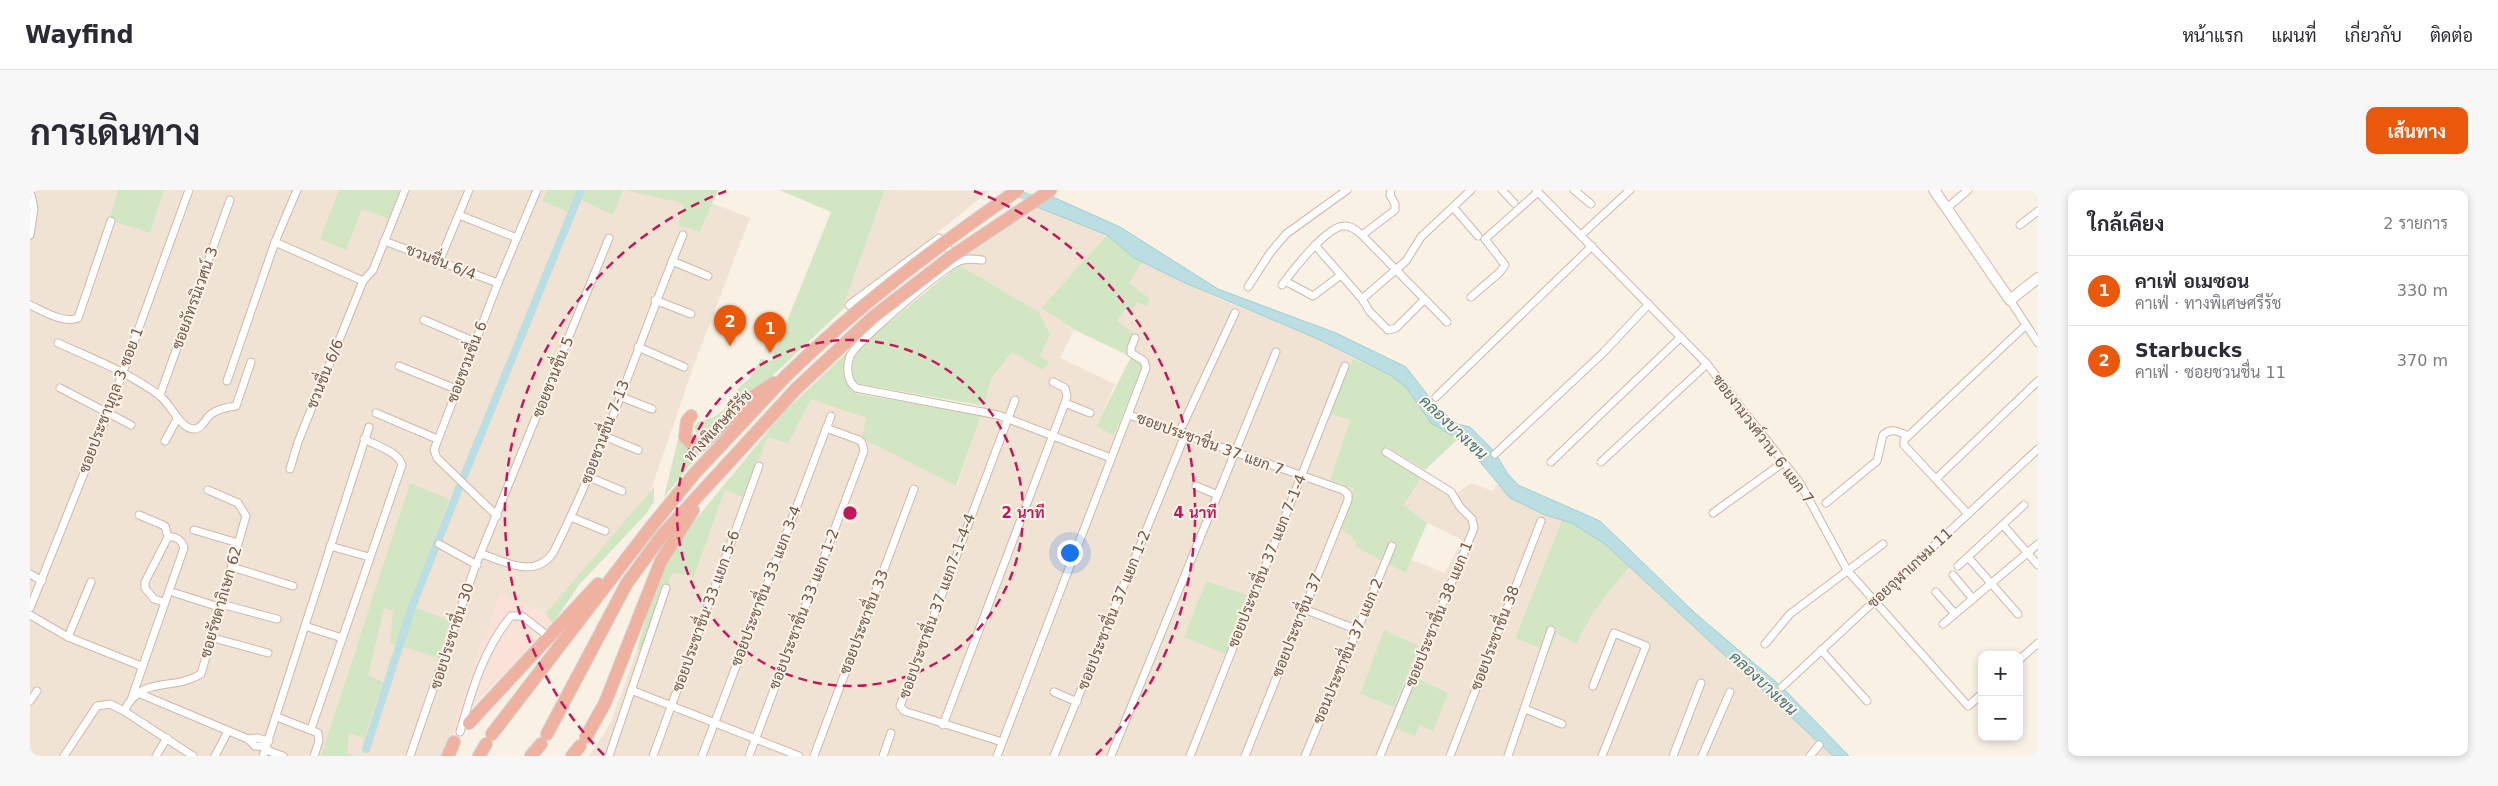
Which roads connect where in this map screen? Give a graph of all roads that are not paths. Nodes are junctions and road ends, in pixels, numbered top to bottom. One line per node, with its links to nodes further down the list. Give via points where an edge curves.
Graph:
1 (30, 190): 28 (street, via 34,209)
2 (189, 190): 74 (street, ซอยประชานุกูล 3 ซอย 1)
3 (297, 190): 35 (street)
4 (404, 190): 34 (street)
5 (469, 190): 24 (street)
6 (537, 190): 32 (street, ซอยชวนชื่น 6)
7 (1018, 190): 75 (highway, ทางพิเศษศรีรัช, bridge, via 863,305)
8 (1050, 190): 116 (highway, bridge, via 952,256 873,317 796,389)
9 (1347, 190): 48 (street, via 1286,234)
10 (1471, 190): 21 (street)
11 (1502, 190): 19 (street)
12 (1574, 190): 20 (street)
13 (1630, 190): 27 (street)
14 (1934, 190): 22 (street)
15 (1968, 190): 22 (street)
16 (1390, 191): 30 (street, via 1395,210)
17 (1537, 191): 27 (street, ซอยงามวงศ์วาน 6 แยก 7); 49 (street, via 1485,239 1505,265)
18 (230, 200): 81 (street, ซอยภัทรนิเวศน์ 3)
19 (1514, 203)
20 (1591, 204)
21 (1453, 207): 31 (street); 42 (street, via 1421,237 1411,256)
22 (1947, 208): 53 (street)
23 (2038, 211): 26 (street)
24 (459, 216): 32 (street); 40 (street)
25 (112, 221): 55 (street, via 78,318 72,321)
26 (2020, 225)
27 (1581, 234): 37 (street, ซอยงามวงศ์วาน 6 แยก 7)
28 (30, 235)
29 (683, 235): 41 (street, ซอยชวนชื่น 7-13)
30 (1362, 235): 36 (street, via 1353,228 1341,226); 42 (street)
31 (1478, 236)
32 (517, 238): 47 (street, ซอยชวนชื่น 6)
33 (610, 238): 131 (street, ซอยชวนชื่น 5)
34 (384, 240): 40 (street, ชวนชื่น 6/4); 46 (street, via 371,274)
35 (275, 242): 46 (street); 76 (street)
36 (1315, 245): 43 (street); 43 (street, via 1284,283 1314,296)
37 (1592, 246): 54 (street, ซอยงามวงศ์วาน 6 แยก 7); 83 (street)
38 (982, 260): 39 (street)
39 (958, 261): 56 (street, via 939,238); 94 (street, via 858,344 848,363 848,377 856,388)
40 (440, 262): 47 (street, ชวนชื่น 6/4)
41 (672, 262): 44 (street); 51 (street, ซอยชวนชื่น 7-13)
42 (1395, 270): 50 (street); 52 (street)
43 (1341, 275): 50 (street)
44 (708, 276)
45 (2038, 278): 53 (street)
46 (362, 281): 115 (street, ชวนชื่น 6/6)
47 (498, 283): 64 (street, ซอยชวนชื่น 6)
48 (1248, 287)
49 (1471, 297)
50 (1362, 299): 52 (street, via 1388,330 1396,328)
51 (655, 300): 58 (street); 67 (street, ซอยชวนชื่น 7-13)
52 (1424, 300): 60 (street)
53 (2010, 300): 61 (street)
54 (1649, 304): 62 (street, ซอยงามวงศ์วาน 6 แยก 7); 109 (street, via 1603,353)
55 (30, 305)
56 (850, 305)
57 (1235, 313): 98 (street, ซอยประชาชื่น 37 แยก 1-2)
58 (691, 314)
59 (424, 320): 64 (street)
60 (1447, 322)
61 (2025, 326): 66 (street); 101 (street)
62 (1681, 337): 70 (street, ซอยงามวงศ์วาน 6 แยก 7); 111 (street)
63 (1135, 338): 90 (street, via 1131,353 1144,361 1146,368)
64 (474, 342): 80 (street, ซอยชวนชื่น 6)
65 (58, 343): 74 (street)
66 (2038, 344)
67 (638, 348): 73 (street); 82 (street, ซอยชวนชื่น 7-13)
68 (1276, 352): 108 (street)
69 (250, 362): 93 (street, via 236,406 211,414 198,429 188,427)
70 (1707, 364): 112 (street); 113 (street, ซอยงามวงศ์วาน 6 แยก 7)
71 (399, 366): 80 (street)
72 (1345, 366): 117 (street, ซอยประชาชื่น 37 แยก 7-1-4)
73 (684, 367)
74 (122, 374): 81 (street); 87 (street, ซอยประชานุกูล 3 ซอย 1)
75 (785, 378): 91 (highway, via 750,398 701,445 694,446 685,438 687,421); 135 (highway, ทางพิเศษศรีรัช, via 695,473)
76 (227, 380)
77 (2038, 380): 119 (street)
78 (1053, 382): 85 (street, via 1064,388)
79 (60, 388): 87 (street)
80 (456, 389): 103 (street, ซอยชวนชื่น 6)
81 (160, 395): 93 (street)
82 (619, 396): 86 (street); 99 (street, ซอยชวนชื่น 7-13)
83 (1436, 397)
84 (1015, 400): 94 (street, ซอยประชาชื่น 37 แยก7-1-4-4)
85 (1065, 403): 89 (street); 100 (street)
86 (652, 409)
87 (108, 413): 95 (street); 156 (street, ซอยประชานุกูล 3 ซอย 1)
88 (376, 413): 103 (street)
89 (1090, 413)
90 (1129, 415): 98 (street, ซอยประชาชื่น 37 แยก 7); 110 (street)
91 (691, 416)
92 (830, 416): 97 (street, ซอยประชาชื่น 33 แยก 3-4)
93 (177, 418): 104 (street)
94 (1008, 419): 100 (street); 206 (street, ซอยประชาชื่น 37 แยก7-1-4-4, via 901,702 900,708)
95 (131, 425)
96 (368, 427): 102 (street)
97 (826, 428): 204 (street, ซอยประชาชื่น 33 แยก 3-4); 212 (street, ซอยประชาชื่น 33 แยก 1-2, via 859,440 864,451)
98 (1182, 434): 108 (street, ซอยประชาชื่น 37 แยก 7); 199 (street, ซอยประชาชื่น 37 แยก 1-2)
99 (604, 436): 106 (street); 118 (street, ซอยชวนชื่น 7-13)
100 (1054, 436): 110 (street); 206 (street)
101 (1908, 436): 119 (street, via 1904,445); 126 (street, via 1896,430 1886,432 1877,461)
102 (364, 439): 143 (street); 148 (street, via 396,456 402,465)
103 (437, 439): 131 (street, ซอยชวนชื่น 6, via 434,450 437,458)
104 (165, 441)
105 (2038, 449): 129 (street, ซอยจุฬาเกษม 11)
106 (638, 450)
107 (1386, 452): 241 (street, ซอยประชาชื่น 38 แยก 1, via 1451,492 1460,508 1472,519 1474,528)
108 (1235, 453): 117 (street, ซอยประชาชื่น 37 แยก 7); 125 (street)
109 (1495, 454)
110 (1111, 458): 213 (street)
111 (1551, 462)
112 (1601, 462)
113 (1784, 462): 128 (street); 153 (street, ซอยงามวงศ์วาน 6 แยก 7, via 1810,500)
114 (759, 466): 200 (street, ซอยประชาชื่น 33 แยก 5-6)
115 (290, 469)
116 (716, 474): 215 (highway, via 661,561 605,703); 227 (highway, via 663,534 627,583 544,739)
117 (1301, 476): 124 (street, ซอยประชาชื่น 37 แยก 7); 238 (street, ซอยประชาชื่น 37 แยก 7-1-4)
118 (588, 477): 123 (street); 132 (street, ซอยชวนชื่น 7-13)
119 (1936, 478): 129 (street)
120 (1196, 486): 125 (street)
121 (914, 489): 233 (street, ซอยประชาชื่น 33)
122 (208, 490): 139 (street, ซอยรัชดาภิเษก 62, via 238,502 246,516)
123 (622, 491)
124 (1348, 494): 168 (street, ซอยประชาชื่น 37)
125 (1218, 495): 237 (street)
126 (1826, 503)
127 (2024, 505): 134 (street)
128 (1713, 513)
129 (1968, 514): 165 (street, ซอยจุฬาเกษม 11)
130 (139, 515): 138 (street, via 165,526)
131 (497, 516): 146 (street, ซอยประชาชื่น 30)
132 (571, 517): 137 (street); 146 (street, ซอยชวนชื่น 7-13, via 549,559 537,566 519,567)
133 (1541, 520): 242 (street, ซอยประชาชื่น 38)
134 (2003, 525): 145 (street); 147 (street)
135 (650, 528): 179 (highway); 226 (highway, ทางพิเศษศรีรัช)
136 (194, 530): 139 (street)
137 (605, 531)
138 (168, 537): 164 (street, via 174,536 184,548); 164 (street, via 145,582 145,588 154,599)
139 (238, 543): 152 (street, ซอยรัชดาภิเษก 62)
140 (439, 544): 149 (street)
141 (1883, 544): 153 (street)
142 (2038, 544): 145 (street)
143 (330, 546): 148 (street); 174 (street)
144 (1392, 546): 175 (street, ซอนประชาชื่น 37 แยก 2)
145 (2027, 553): 150 (street); 158 (street)
146 (482, 554): 149 (street, ซอยประชาชื่น 30)
147 (1968, 556): 151 (street); 158 (street)
148 (369, 557): 180 (street)
149 (476, 565): 224 (street, ซอยประชาชื่น 30)
150 (2038, 565)
151 (1958, 566)
152 (232, 567): 159 (street); 166 (street, ซอยรัชดาภิเษก 62)
153 (1847, 570): 165 (street, ซอยงามวงศ์วาน 6 แยก 7); 182 (street, via 1790,614)
154 (30, 574): 156 (street)
155 (1953, 575): 163 (street)
156 (42, 581): 167 (street, ซอยประชานุกูล 3 ซอย 1)
157 (91, 582): 177 (street)
158 (1991, 584): 163 (street); 170 (street)
159 (293, 586)
160 (666, 588): 190 (street)
161 (1936, 592): 169 (street)
162 (175, 593): 166 (street)
163 (1973, 598): 169 (street)
164 (164, 602): 186 (street)
165 (1874, 602): 183 (street, ซอยจุฬาเกษม 11); 195 (street, ซอยงามวงศ์วาน 6 แยก 7, via 1968,706)
166 (220, 606): 172 (street); 178 (street, ซอยรัชดาภิเษก 62)
167 (30, 608)
168 (1304, 609): 175 (street); 239 (street, ซอยประชาชื่น 37)
169 (1955, 614): 173 (street)
170 (2018, 614)
171 (30, 615): 177 (street)
172 (277, 619)
173 (1943, 624)
174 (305, 626): 180 (street); 203 (street)
175 (1358, 630): 240 (street, ซอนประชาชื่น 37 แยก 2)
176 (1551, 630): 201 (street)
177 (68, 637): 186 (street)
178 (210, 637): 184 (street); 194 (street, ซอยรัชดาภิเษก 62, via 201,674 190,680 148,686)
179 (549, 637): 209 (highway); 209 (street, via 522,616 511,616 483,661)
180 (342, 638): 207 (street)
181 (2038, 643): 185 (street)
182 (1766, 644)
183 (1821, 650): 189 (street, ซอยจุฬาเกษม 11); 198 (street)
184 (268, 654)
185 (2023, 656)
186 (141, 666): 196 (street)
187 (1701, 683): 245 (street)
188 (1593, 686): 244 (street, via 1614,632 1646,646)
189 (1782, 687)
190 (631, 690): 200 (street); 228 (street)
191 (37, 691): 197 (street)
192 (1054, 692): 199 (street)
193 (1730, 692): 246 (street)
194 (138, 693): 196 (street, ซอยรัชดาภิเษก 62); 208 (street)
195 (1980, 696)
196 (132, 698): 202 (street, ซอยรัชดาภิเษก 62)
197 (30, 701)
198 (1867, 701)
199 (1077, 702): 236 (street, ซอยประชาชื่น 37 แยก 1-2)
200 (672, 706): 204 (street); 229 (street, ซอยประชาชื่น 33 แยก 5-6)
201 (1525, 709): 205 (street); 243 (street)
202 (124, 711): 211 (street); 218 (street, via 110,704 97,706)
203 (277, 716): 207 (street); 216 (street)
204 (715, 723): 212 (street); 230 (street, ซอยประชาชื่น 33 แยก 3-4)
205 (1562, 724)
206 (943, 725): 213 (street)
207 (311, 730): 223 (street, via 320,736)
208 (228, 731): 216 (street, via 248,739 256,738); 221 (street)
209 (461, 732): 225 (highway)
210 (891, 733): 234 (street)
211 (167, 738): 217 (street); 219 (street)
212 (755, 739): 231 (street, ซอยประชาชื่น 33 แยก 1-2); 232 (street)
213 (1002, 742): 235 (street)
214 (1818, 745): 247 (street)
215 (579, 746)
216 (266, 748): 222 (street)
217 (184, 754): 220 (street)
218 (64, 756)
219 (156, 756)
220 (193, 756)
221 (215, 756)
222 (283, 756)
223 (314, 756)
224 (410, 756)
225 (448, 756)
226 (479, 756)
227 (531, 756)
228 (609, 756)
229 (653, 756)
230 (702, 756)
231 (749, 756)
232 (799, 756)
233 (814, 756)
234 (883, 756)
235 (997, 756)
236 (1054, 756)
237 (1112, 756)
238 (1190, 756)
239 (1245, 756)
240 (1305, 756)
241 (1380, 756)
242 (1450, 756)
243 (1508, 756)
244 (1602, 756)
245 (1673, 756)
246 (1702, 756)
247 (1810, 756)

